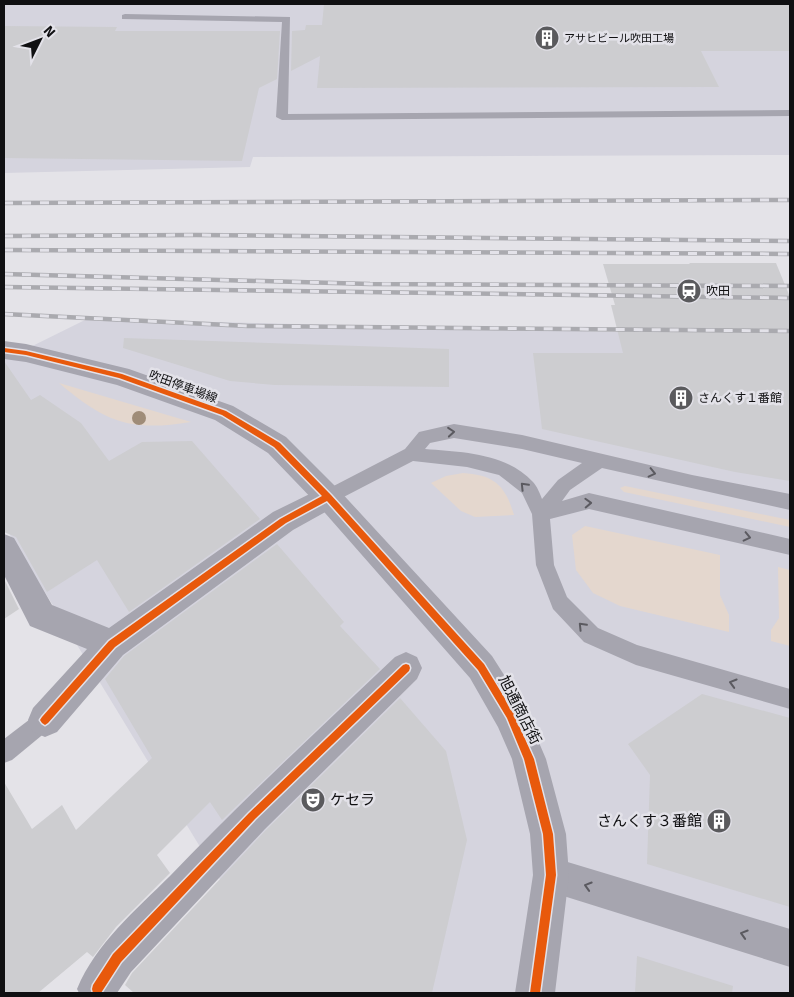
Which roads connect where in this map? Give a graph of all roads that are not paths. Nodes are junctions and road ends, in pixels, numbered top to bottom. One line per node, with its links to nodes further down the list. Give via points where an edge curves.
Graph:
1 (125, 17): 2 (lane, via 287,19 282,117)
2 (790, 113)
3 (4, 350): 6 (street, 吹田停車場線, via 120,376 224,414 277,446)
4 (411, 454): 5 (lane, one-way to 5, via 425,437 454,431 522,442); 6 (lane); 8 (lane, one-way to 4, via 528,488 504,469 466,460)
5 (599, 461): 7 (lane, one-way to 7); 8 (lane, via 564,485)
6 (328, 497): 11 (street, via 283,521); 16 (street, 旭通商店街, via 481,667 510,715 532,768 548,834)
7 (790, 502)
8 (541, 514): 10 (lane, one-way to 10, via 589,501); 13 (lane, one-way to 8, via 636,655 591,635 560,603 545,565)
9 (4, 547): 11 (street, via 41,616)
10 (790, 547)
11 (112, 644): 14 (street)
12 (406, 668): 18 (street, via 252,816 117,958)
13 (790, 699)
14 (45, 720): 15 (lane)
15 (4, 752)
16 (551, 874): 17 (street, one-way to 16); 19 (street, 旭通商店街)
17 (790, 948)
18 (95, 991)
19 (535, 993)

